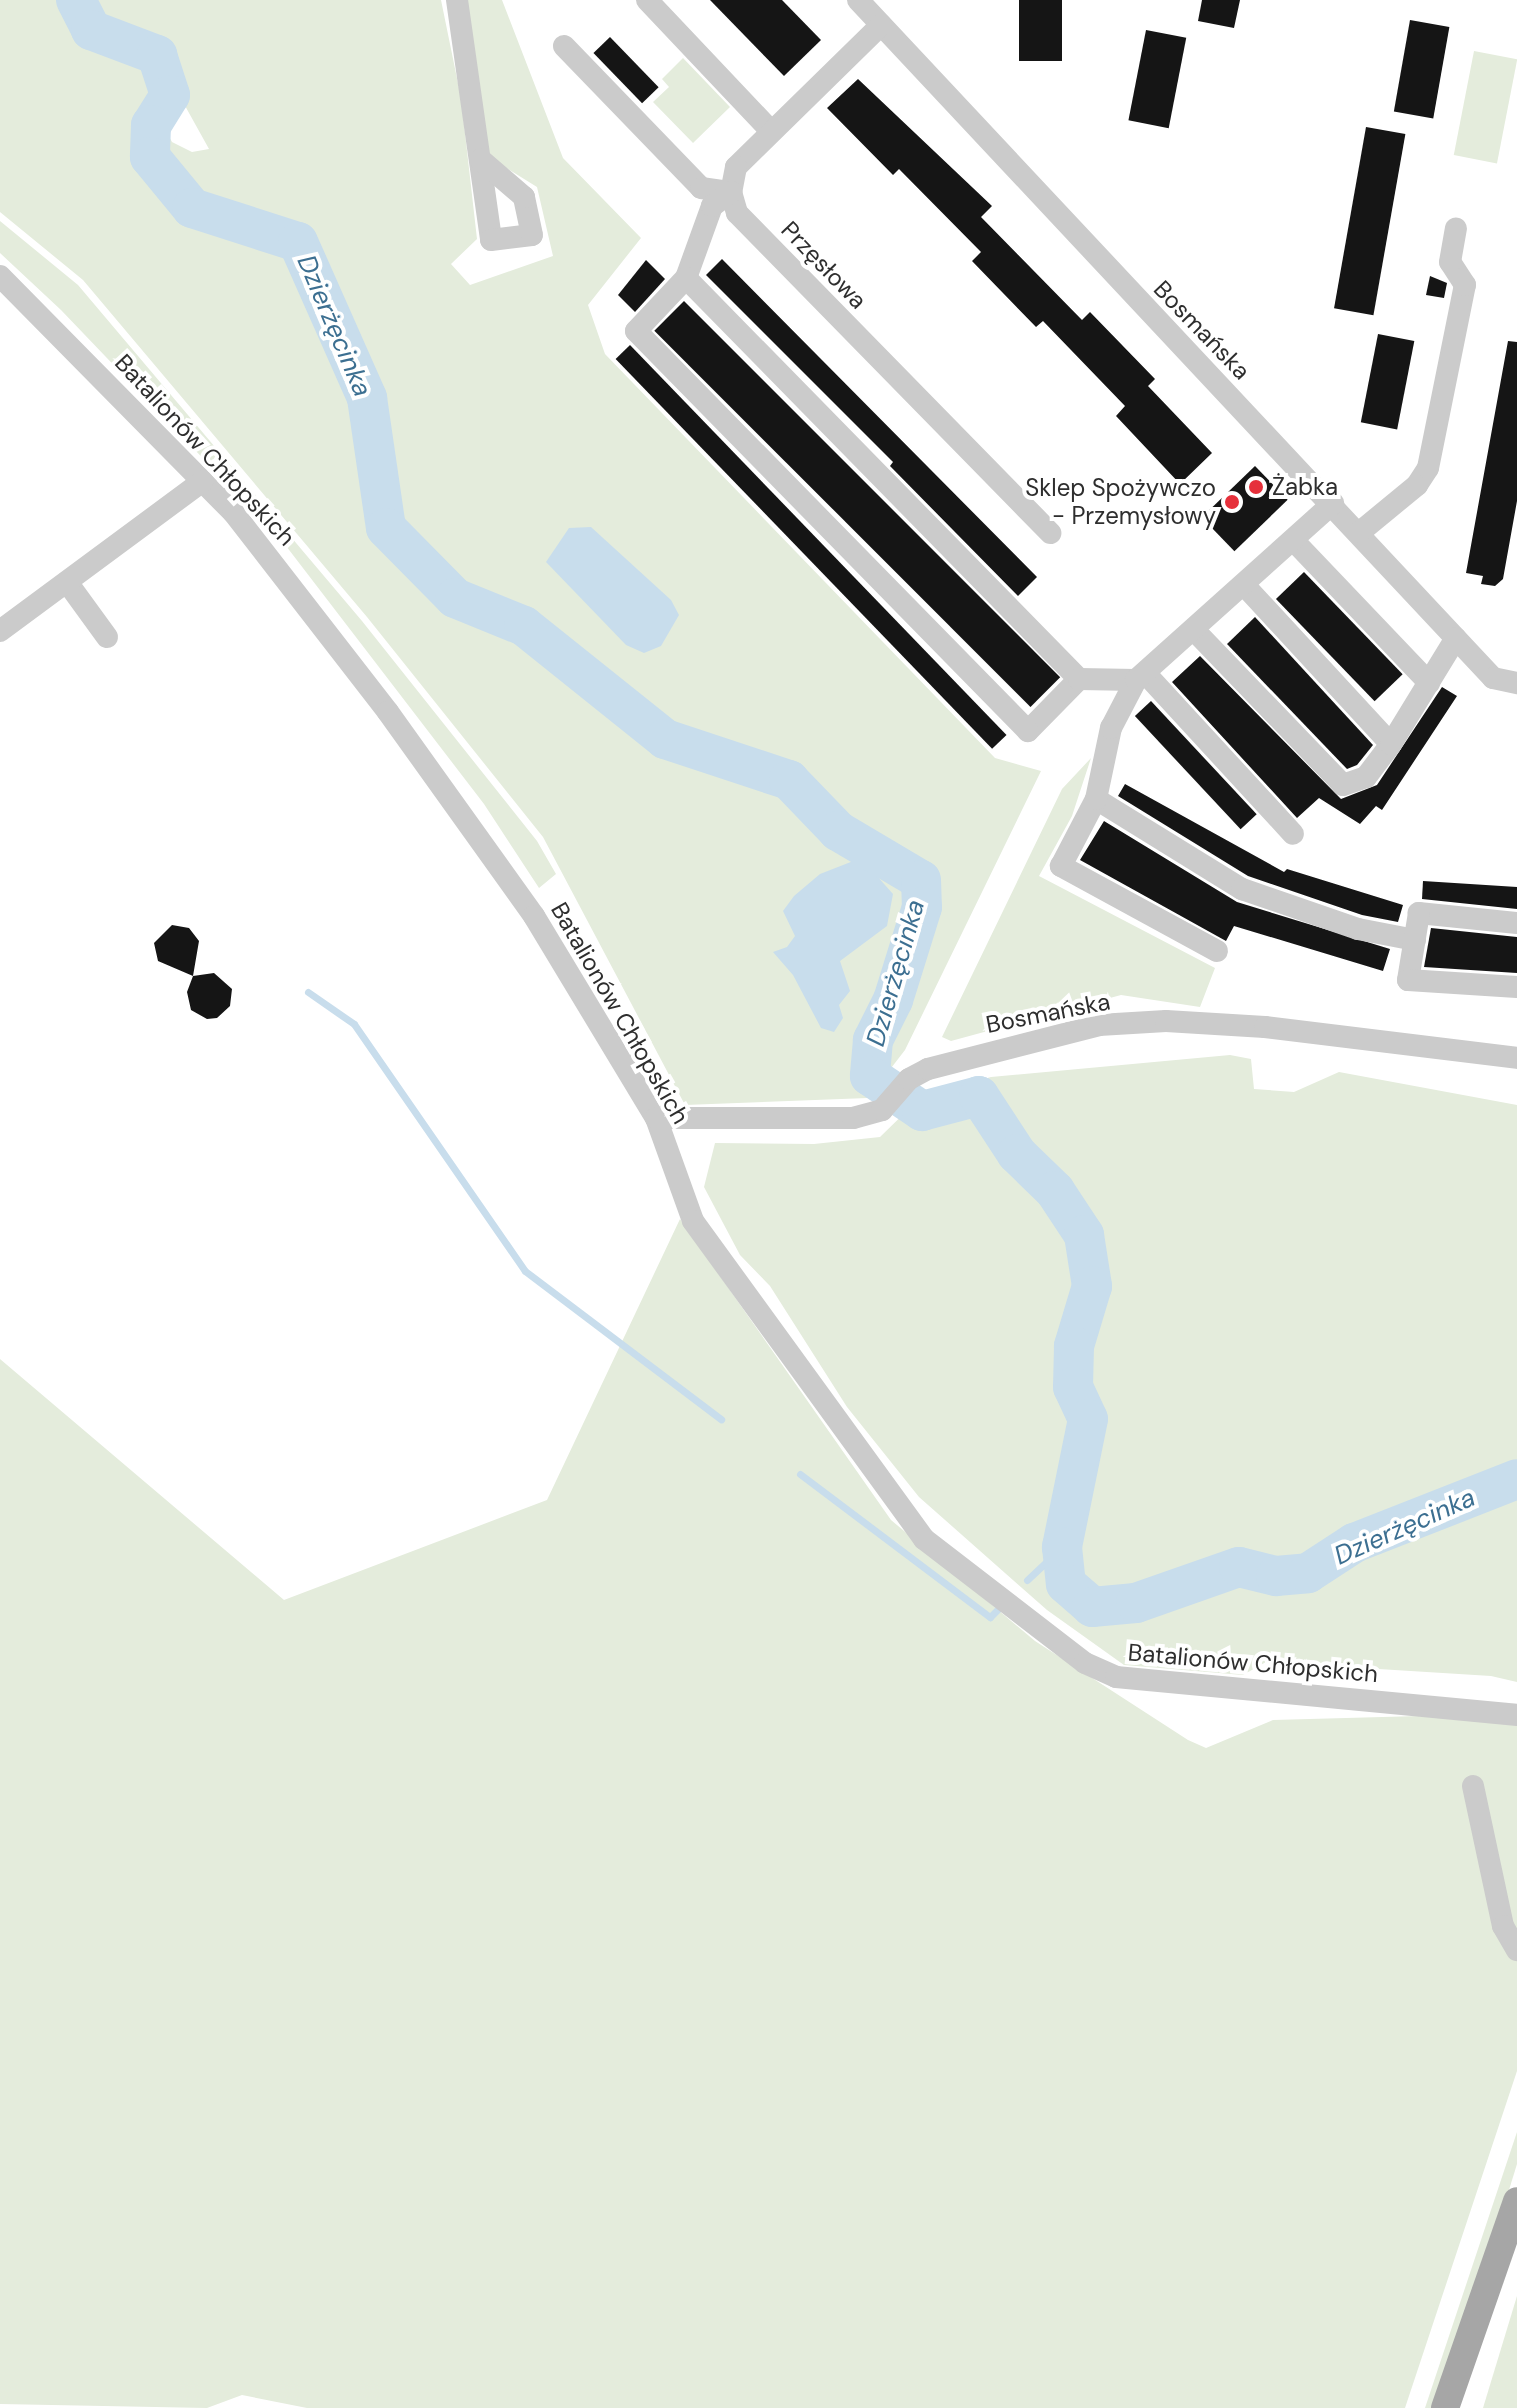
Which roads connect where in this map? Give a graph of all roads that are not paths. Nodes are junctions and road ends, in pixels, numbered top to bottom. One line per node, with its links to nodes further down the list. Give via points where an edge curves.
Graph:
1 (457, 0): 7 (street)
2 (647, 0): 6 (street)
3 (858, 0): 4 (street, Bosmańska)
4 (881, 25): 6 (street); 13 (street, Bosmańska)
5 (564, 46): 8 (street, via 701,188)
6 (771, 131): 8 (street, via 736,167)
7 (481, 160)
8 (731, 192): 11 (street, via 712,206); 15 (street, Przęsłowa, via 737,213)
9 (1456, 229): 14 (street, via 1450,262 1465,285 1428,468 1417,485)
10 (0, 276): 12 (street, Batalionów Chłopskich)
11 (686, 278): 24 (street); 24 (street, via 636,331 1028,731)
12 (203, 481): 17 (street); 35 (street, Batalionów Chłopskich, via 388,712 534,916)
13 (1333, 503): 14 (street, Bosmańska); 16 (street)
14 (1360, 532): 22 (street, Bosmańska)
15 (1050, 533)
16 (1294, 541): 18 (street); 25 (street)
17 (67, 582): 20 (street); 21 (street)
18 (1245, 586): 19 (street); 27 (street)
19 (1194, 630): 23 (street); 27 (street, via 1343,785 1366,777)
20 (0, 631)
21 (107, 637)
22 (1456, 638): 25 (street); 26 (street, Bosmańska, via 1493,678)
23 (1141, 677): 24 (street); 28 (street, via 1111,728); 29 (street)
24 (1079, 679)
25 (1429, 683): 27 (street)
26 (1517, 683)
27 (1391, 744)
28 (1096, 799): 31 (street, via 1242,889 1358,929); 32 (street, via 1061,866)
29 (1293, 834)
30 (1517, 923): 31 (street, via 1419,913)
31 (1415, 940): 33 (street, via 1408,980)
32 (1217, 951)
33 (1517, 987)
34 (1517, 1058): 35 (street, Bosmańska, via 1342,1035 1166,1021 1099,1025 928,1069 909,1079 882,1110 853,1118)
35 (656, 1118): 36 (street, Batalionów Chłopskich, via 693,1221 913,1527 1085,1663 1130,1680)
36 (1517, 1715)
37 (1473, 1786): 38 (street, via 1503,1926)
38 (1517, 1950)
39 (1517, 2201): 40 (main road)
40 (1445, 2408)

